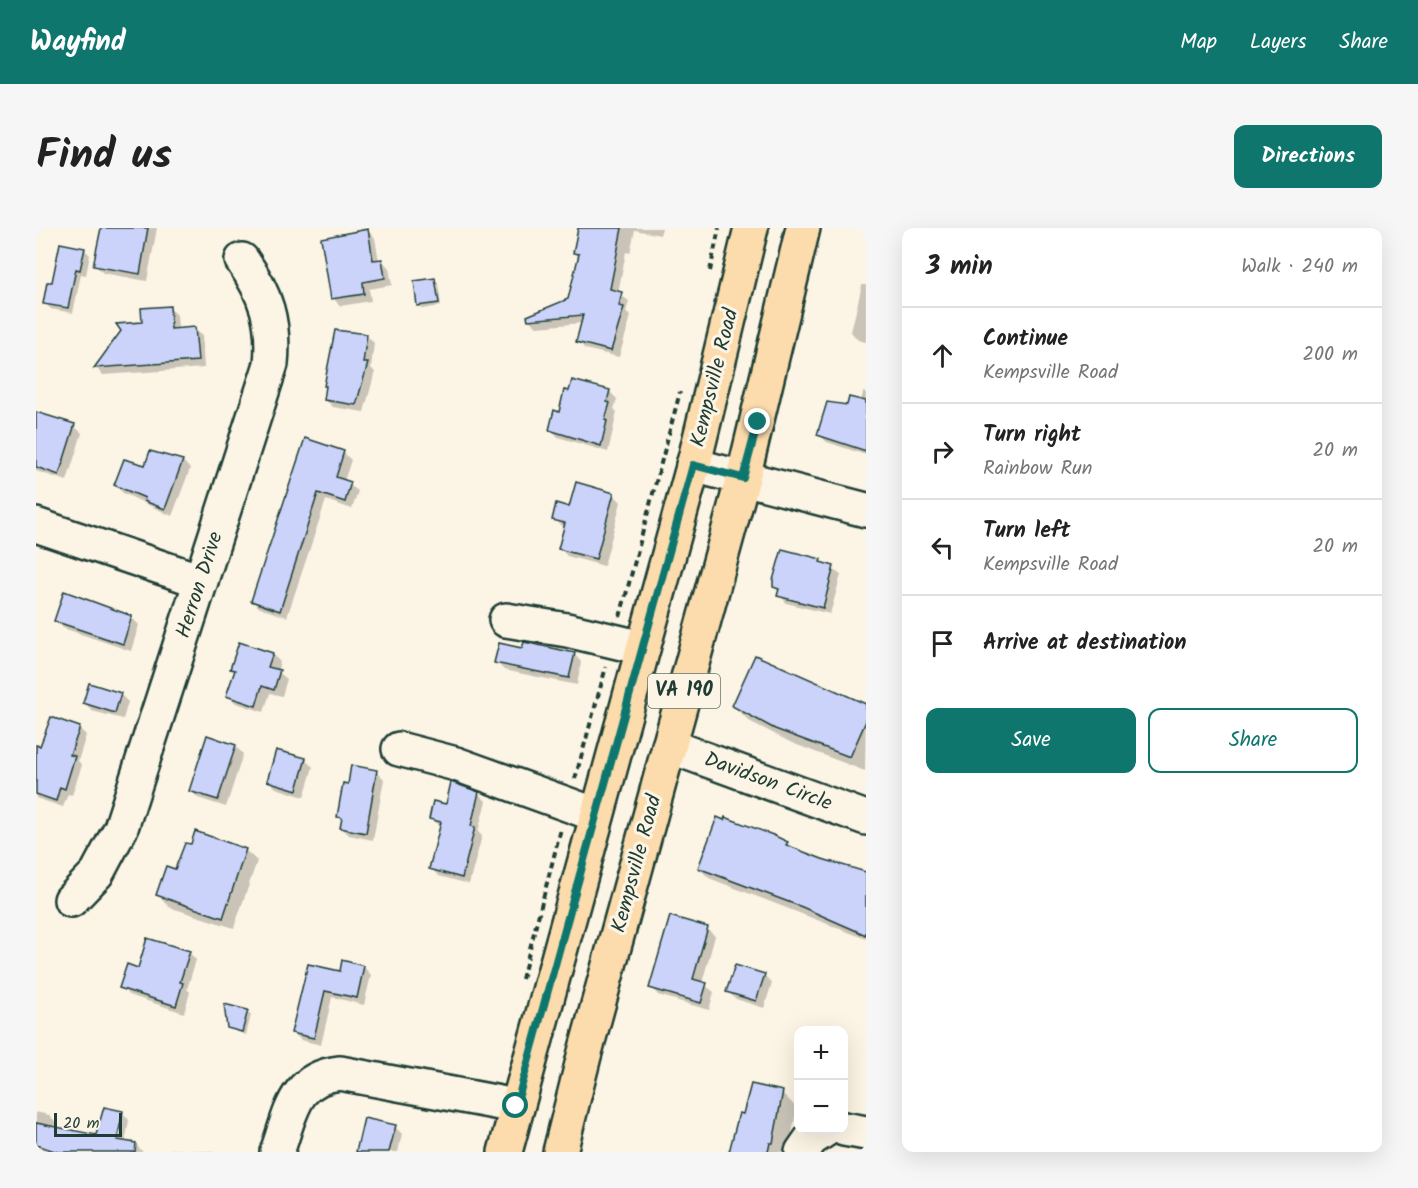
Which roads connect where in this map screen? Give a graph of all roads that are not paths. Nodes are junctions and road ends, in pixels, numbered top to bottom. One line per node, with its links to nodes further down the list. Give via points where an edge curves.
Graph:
1 (751, 228): 4 (main road, Kempsville Road / VA 190)
2 (803, 228): 5 (main road, Kempsville Road / VA 190)
3 (242, 260): 8 (street, Herron Drive, via 259,284 270,314 271,364)
4 (693, 465): 5 (street); 10 (main road, Kempsville Road / VA 190)
5 (743, 478): 6 (street); 11 (main road, Kempsville Road / VA 190)
6 (866, 510)
7 (36, 525): 8 (street)
8 (201, 581): 15 (street, Herron Drive, via 121,828 97,873)
9 (506, 620): 10 (street)
10 (643, 648): 13 (main road, Kempsville Road / VA 190)
11 (669, 746): 14 (street, Davidson Circle); 22 (main road, Kempsville Road / VA 190)
12 (399, 749): 13 (street, via 456,764)
13 (597, 815): 16 (main road, Kempsville Road / VA 190)
14 (866, 818)
15 (71, 900)
16 (516, 1106): 20 (street, via 340,1072 325,1074 310,1080 302,1090); 21 (main road, Kempsville Road / VA 190)
17 (848, 1130): 18 (street)
18 (866, 1133)
19 (819, 1134): 23 (street)
20 (277, 1152)
21 (505, 1152)
22 (560, 1152)
23 (802, 1152)

